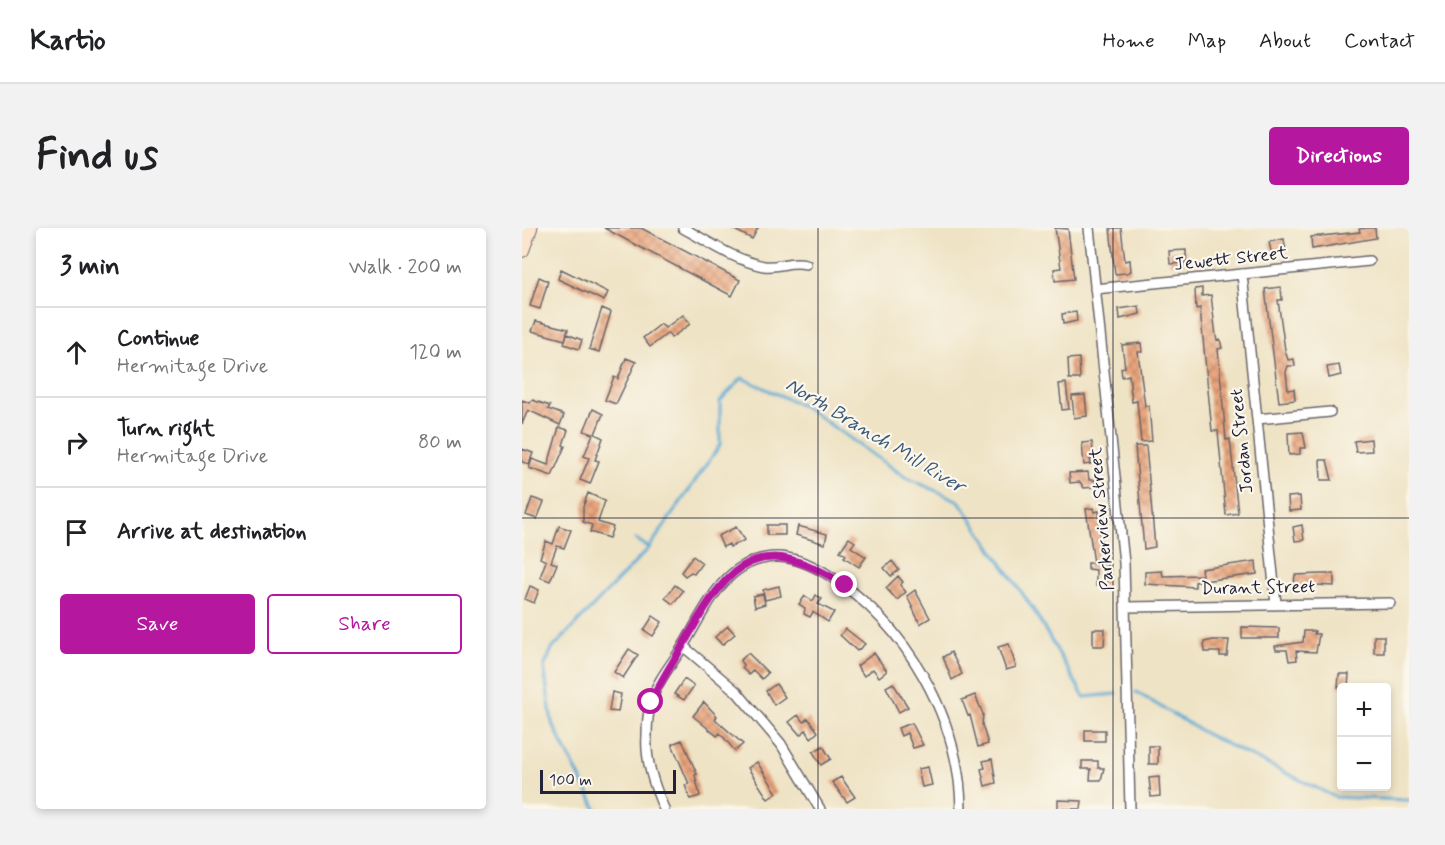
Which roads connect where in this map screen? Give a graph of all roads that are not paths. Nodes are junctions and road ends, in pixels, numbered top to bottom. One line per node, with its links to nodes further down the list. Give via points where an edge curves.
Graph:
1 (530, 228): 4 (main road)
2 (682, 228): 6 (street, via 753,263)
3 (1089, 228): 8 (street, Parkerview Street)
4 (522, 250)
5 (1370, 261): 7 (street, Jewett Street)
6 (806, 264)
7 (1242, 274): 8 (street, Jewett Street); 10 (street, Jordan Street)
8 (1095, 289): 13 (street, Parkerview Street)
9 (1330, 412): 10 (street)
10 (1257, 419): 12 (street, Jordan Street)
11 (1390, 603): 12 (street, Durant Street)
12 (1276, 604): 13 (street, Durant Street)
13 (1126, 607): 18 (street, Parkerview Street)
14 (683, 646): 15 (street, via 651,702 646,737 650,774); 16 (street, via 745,701 781,744); 17 (street, via 710,599 745,564 786,558 819,569 845,585 878,615 918,667 944,724 960,785)
15 (664, 809)
16 (820, 809)
17 (961, 809)
18 (1130, 809)

